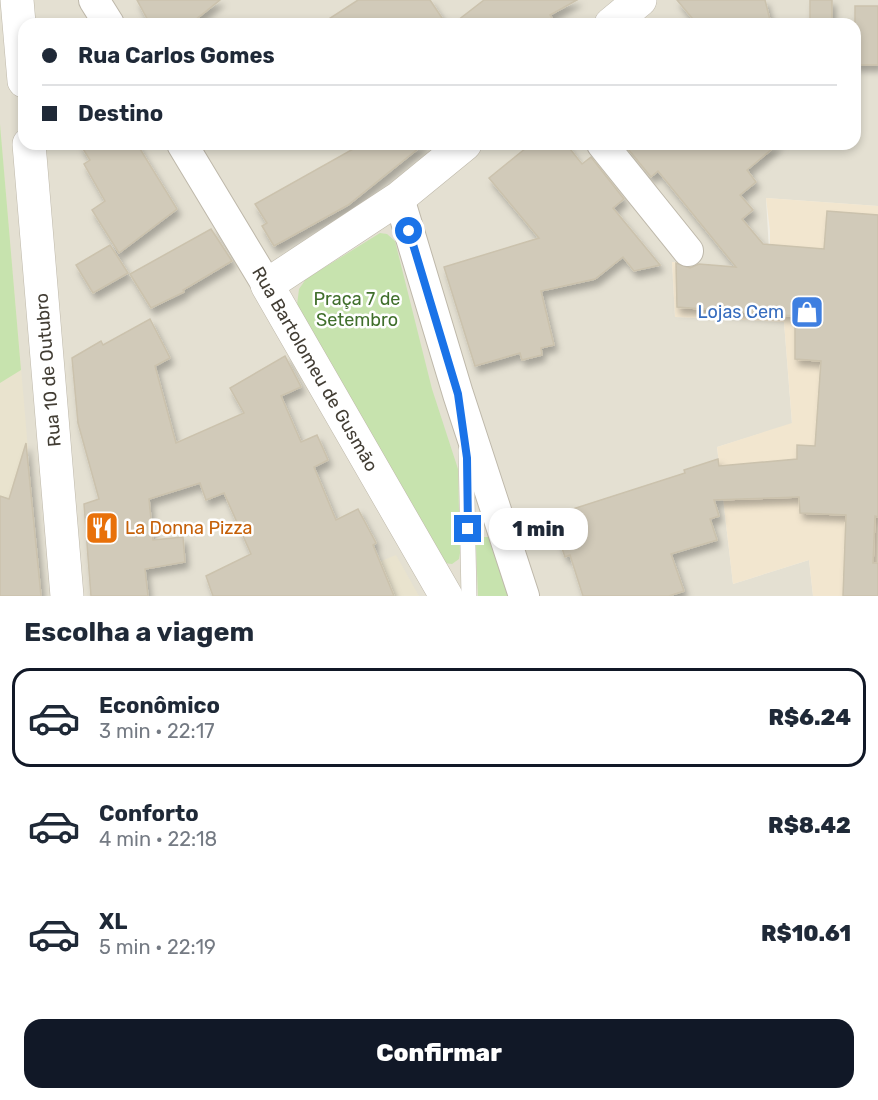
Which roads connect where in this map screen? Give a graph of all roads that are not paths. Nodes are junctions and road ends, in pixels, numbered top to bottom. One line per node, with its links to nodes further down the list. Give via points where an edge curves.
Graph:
1 (17, 0): 4 (street)
2 (94, 0): 5 (street)
3 (640, 0): 6 (street)
4 (19, 18)
5 (105, 18)
6 (618, 18)
7 (30, 150): 15 (street, Rua 10 de Outubro)
8 (186, 150): 13 (street, Rua Bartolomeu de Gusmão)
9 (458, 150): 11 (street)
10 (607, 150): 12 (street)
11 (399, 198): 13 (street); 14 (street)
12 (688, 251)
13 (267, 285): 16 (street, Rua Bartolomeu de Gusmão)
14 (458, 394): 17 (lane, via 467,458); 18 (street)
15 (67, 596)
16 (446, 596)
17 (469, 596)
18 (524, 596)

